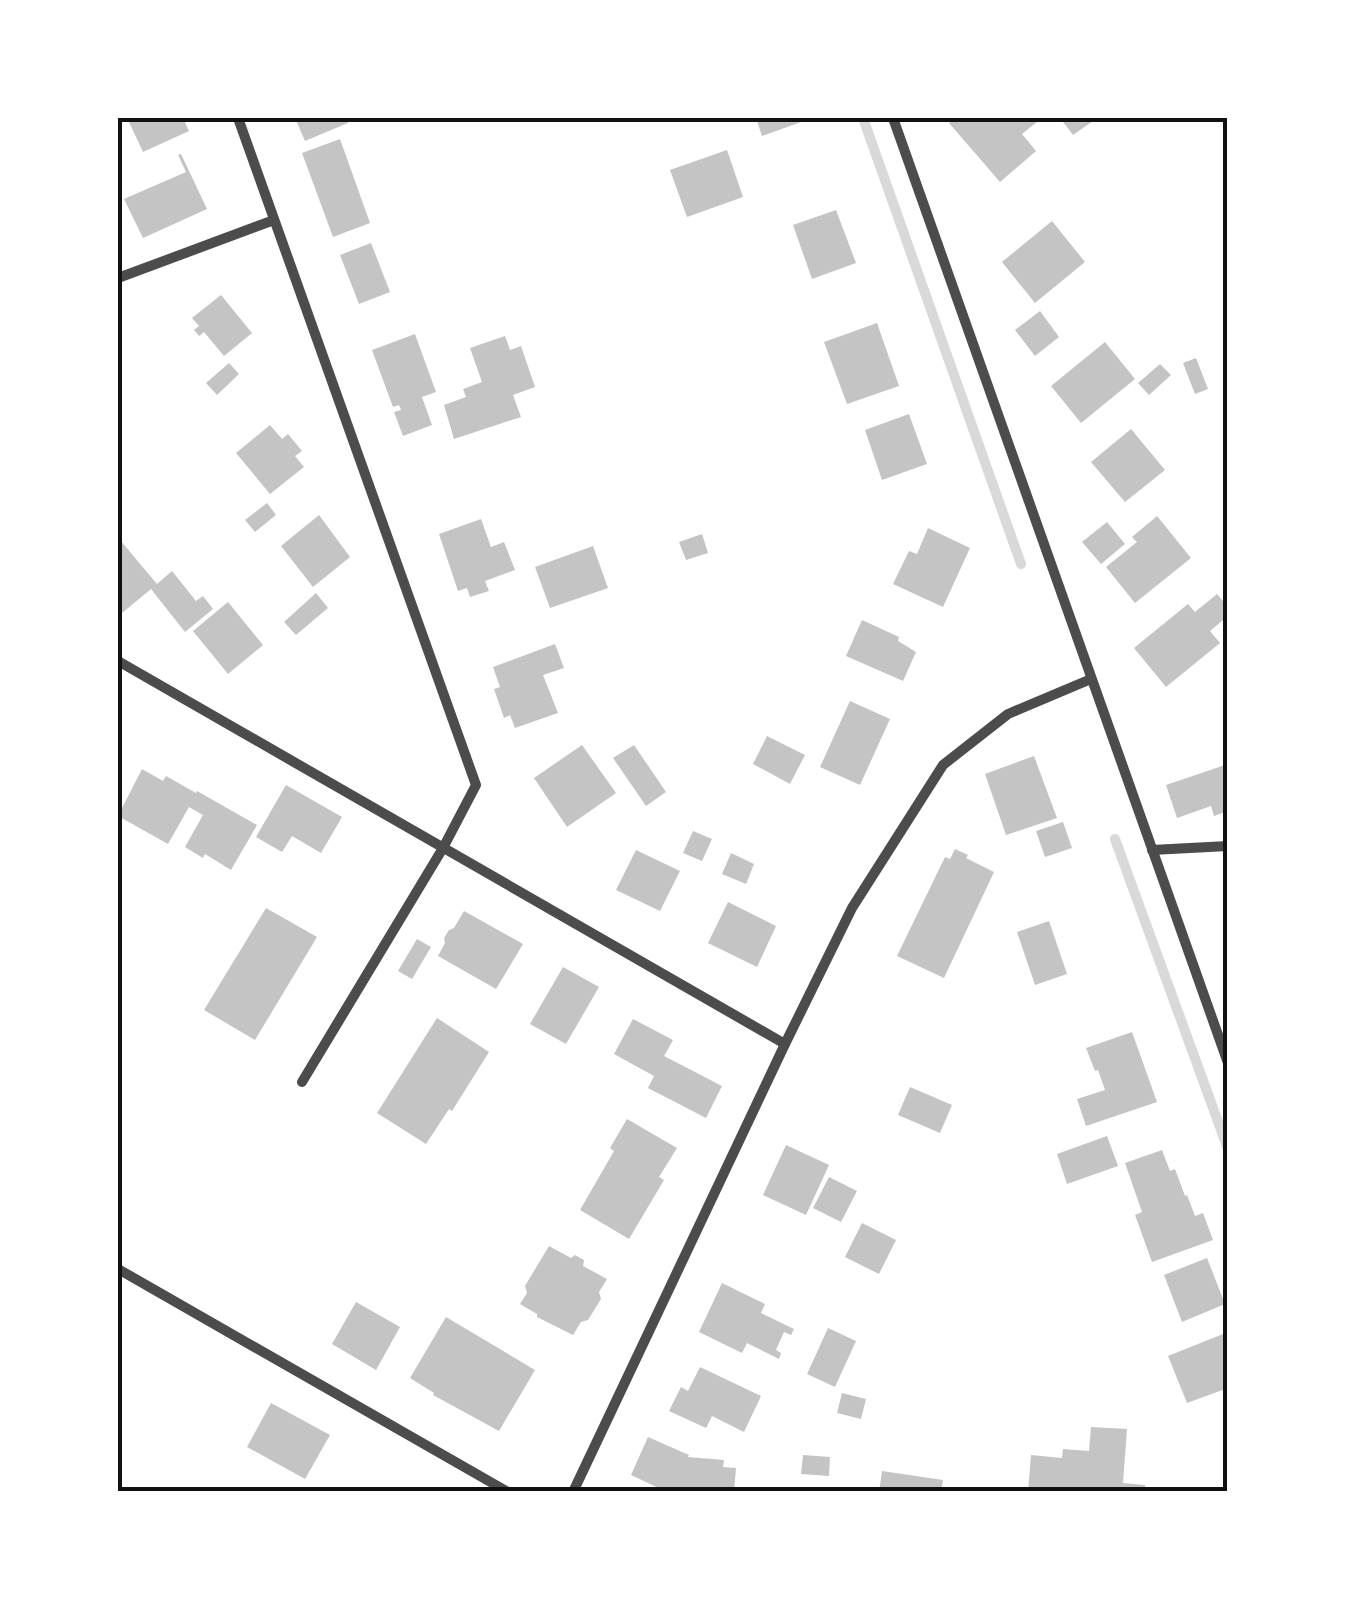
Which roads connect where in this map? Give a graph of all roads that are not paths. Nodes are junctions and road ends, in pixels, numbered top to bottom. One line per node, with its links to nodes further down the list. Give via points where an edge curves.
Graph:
1 (238, 118): 3 (street)
2 (893, 118): 6 (street)
3 (274, 220): 4 (street); 8 (street, via 476,785)
4 (118, 278)
5 (118, 661): 8 (street)
6 (1091, 679): 9 (street); 10 (street, via 1008,714 943,765 852,908)
7 (1228, 846): 9 (street)
8 (443, 848): 10 (street); 12 (street)
9 (1152, 850): 11 (street)
10 (785, 1044): 15 (street)
11 (1228, 1063)
12 (302, 1082)
13 (118, 1269): 14 (street)
14 (508, 1492)
15 (573, 1492)

